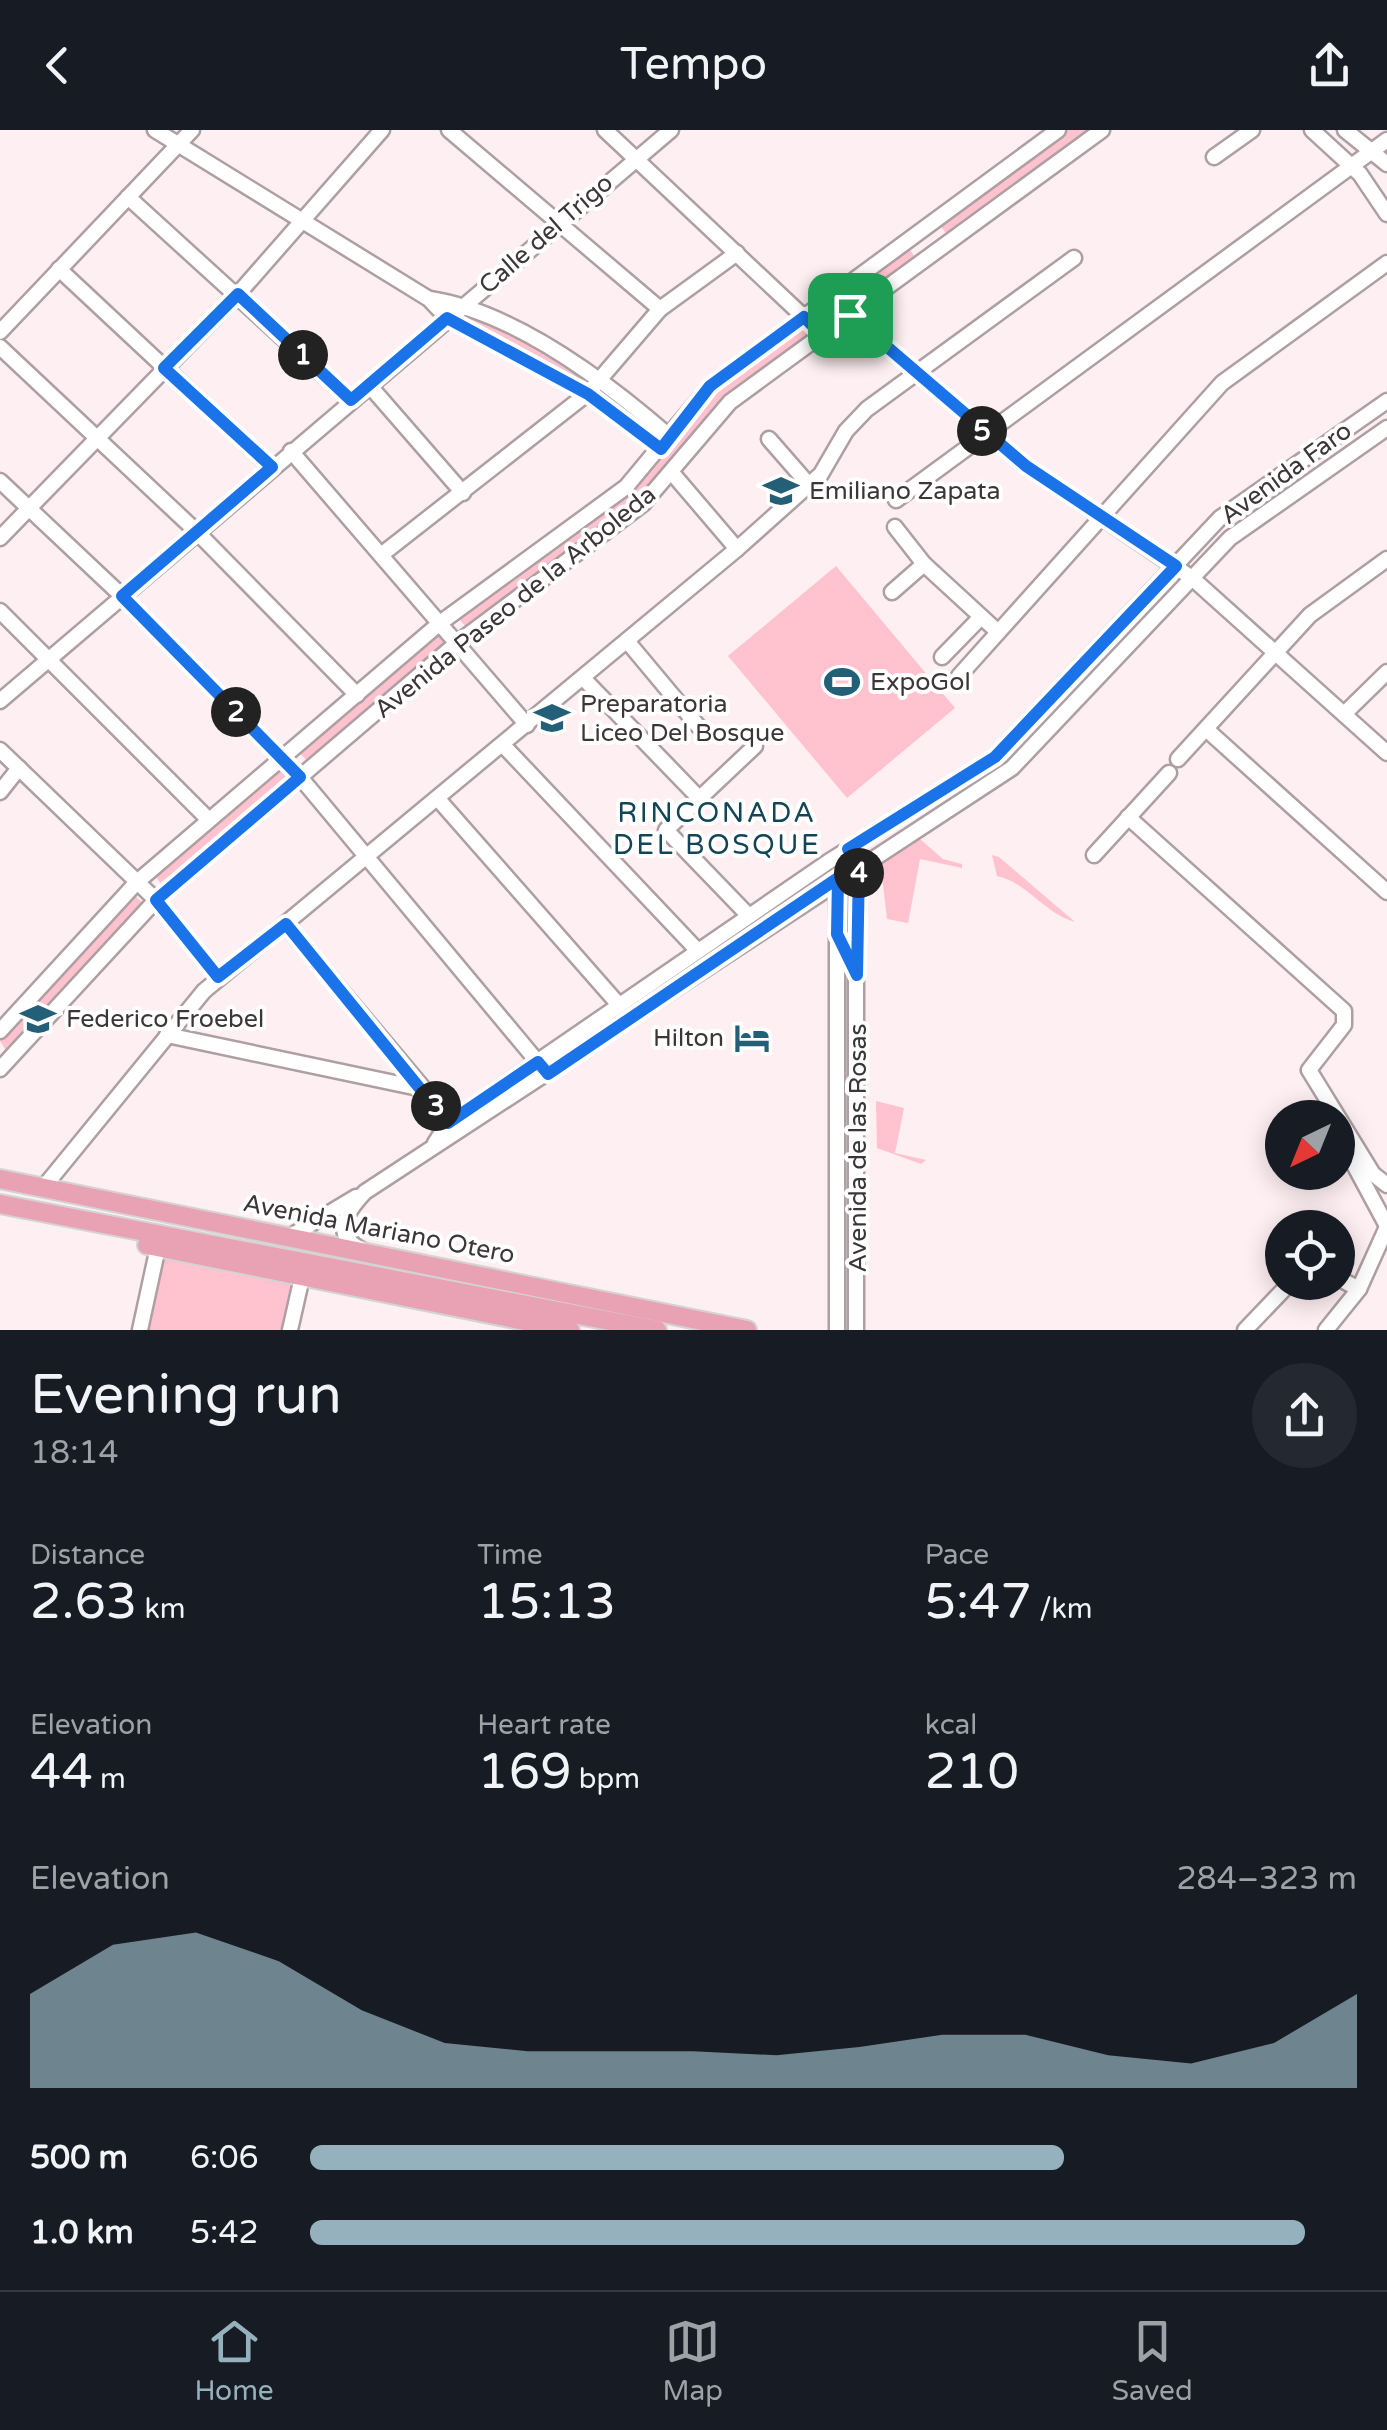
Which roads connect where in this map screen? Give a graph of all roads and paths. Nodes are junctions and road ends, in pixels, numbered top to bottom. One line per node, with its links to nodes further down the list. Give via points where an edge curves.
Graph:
1 (155, 130): 13 (street)
2 (192, 130): 13 (street)
3 (382, 130): 21 (street)
4 (449, 130): 22 (street)
5 (605, 130): 16 (street)
6 (672, 130): 16 (street, Calle del Trigo)
7 (1058, 130): 32 (street, Avenida Paseo de la Arboleda)
8 (1102, 130): 31 (street, Avenida Paseo de la Arboleda)
9 (1252, 130): 15 (street)
10 (1312, 130): 18 (street)
11 (1345, 130): 14 (street)
12 (1387, 140): 14 (street)
13 (180, 144): 19 (street); 21 (street)
14 (1370, 152): 17 (street); 18 (street)
15 (1214, 157)
16 (635, 158): 22 (street, Calle del Trigo); 23 (street)
17 (1387, 164)
18 (1352, 166): 20 (street); 45 (street)
19 (128, 196): 26 (street); 27 (street)
20 (1387, 214)
21 (302, 220): 27 (street); 28 (street)
22 (558, 223): 29 (street, Calle del Trigo); 30 (street)
23 (737, 253): 30 (street); 32 (street)
24 (1074, 258): 38 (street)
25 (1387, 262): 57 (street, via 1222,382)
26 (58, 269): 34 (street); 37 (street)
27 (238, 294): 37 (street); 42 (street)
28 (429, 299): 29 (street); 33 (street)
29 (464, 304): 33 (street, Calle del Trigo); 39 (street)
30 (660, 309): 39 (street)
31 (850, 315): 35 (street, Avenida Paseo de la Arboleda); 38 (street)
32 (804, 317): 35 (street); 48 (street, Avenida Paseo de la Arboleda, via 710,386)
33 (447, 318): 40 (street, Calle del Trigo); 41 (street)
34 (0, 332)
35 (822, 335): 51 (street, Avenida Paseo de la Arboleda, via 730,402)
36 (0, 347): 46 (street)
37 (164, 368): 46 (street); 50 (street)
38 (916, 373): 45 (street); 53 (street, via 846,430)
39 (602, 378): 41 (street); 48 (street)
40 (369, 385): 42 (street, Calle del Trigo); 54 (street)
41 (588, 394): 48 (street); 54 (street)
42 (351, 400): 49 (street, Calle del Trigo)
43 (1387, 401): 65 (street, Avenida Faro, via 1220,518)
44 (1387, 428): 66 (street, Avenida Faro, via 1235,534)
45 (984, 433): 55 (street); 57 (street)
46 (98, 438): 56 (street); 59 (street)
47 (769, 439): 53 (street)
48 (666, 443): 71 (street, Avenida Paseo de la Arboleda, via 626,487)
49 (292, 451): 50 (street, Calle del Trigo); 62 (street)
50 (272, 467): 59 (street, Calle del Trigo)
51 (672, 474): 61 (street); 74 (street, Avenida Paseo de la Arboleda, via 643,504)
52 (0, 480): 56 (street)
53 (810, 486): 61 (street)
54 (463, 492): 62 (street)
55 (896, 500)
56 (30, 508): 60 (street); 68 (street)
57 (1099, 516): 65 (street); 72 (street)
58 (895, 527): 64 (street)
59 (197, 532): 68 (street, Calle del Trigo); 81 (street)
60 (0, 538)
61 (737, 549): 73 (street)
62 (381, 555): 71 (street)
63 (1387, 559): 75 (street, via 1310,615)
64 (924, 564): 67 (street); 70 (street)
65 (1176, 566): 66 (street); 99 (street, Avenida Faro, via 995,757)
66 (1192, 578): 75 (street); 103 (street, Avenida Faro, via 1012,768)
67 (892, 592)
68 (122, 596): 77 (street, Calle del Trigo); 91 (street)
69 (0, 611): 77 (street)
70 (982, 617): 72 (street); 76 (street)
71 (440, 624): 74 (street); 81 (street, Avenida Paseo de la Arboleda)
72 (998, 632): 79 (street)
73 (627, 642): 80 (street); 85 (street)
74 (457, 643): 84 (street); 93 (street, Avenida Paseo de la Arboleda)
75 (1276, 653): 83 (street); 86 (street)
76 (942, 657)
77 (51, 658): 82 (street, Calle del Trigo); 98 (street)
78 (1387, 672): 83 (street)
79 (960, 676)
80 (583, 678): 84 (street); 95 (street)
81 (357, 694): 91 (street, Avenida Paseo de la Arboleda)
82 (0, 701)
83 (1344, 714): 90 (street)
84 (528, 725): 87 (street)
85 (698, 726)
86 (1206, 729): 97 (street); 106 (street)
87 (503, 745): 96 (street); 111 (street)
88 (755, 746): 95 (street)
89 (0, 750): 92 (street)
90 (1387, 752)
91 (281, 758): 93 (street); 98 (street, Avenida Paseo de la Arboleda)
92 (18, 768): 94 (street); 105 (street)
93 (300, 777): 101 (street); 107 (street, Avenida Paseo de la Arboleda)
94 (0, 792)
95 (699, 798): 108 (street, via 666,830)
96 (438, 800): 101 (street); 114 (street)
97 (1128, 817): 100 (street); 120 (street, via 1344,1011 1344,1024 1309,1066)
98 (209, 820): 105 (street, Avenida Paseo de la Arboleda)
99 (848, 849): 102 (street, Avenida Faro); 103 (street)
100 (1094, 855)
101 (367, 858): 109 (street); 118 (street)
102 (828, 862): 104 (street); 108 (street, Avenida Faro)
103 (859, 865): 104 (street, Avenida Faro); 112 (street, Avenida de las Rosas)
104 (838, 878): 110 (street, Avenida de las Rosas); 118 (street, Avenida Faro)
105 (138, 882): 107 (street); 115 (street, Avenida Paseo de la Arboleda)
106 (1387, 892)
107 (156, 900): 113 (street); 117 (street, Avenida Paseo de la Arboleda)
108 (749, 916): 111 (street, Avenida Faro)
109 (286, 924): 113 (street); 119 (street)
110 (837, 934): 112 (street); 150 (street, Avenida de las Rosas)
111 (698, 951): 114 (street, Avenida Faro)
112 (857, 975): 151 (street, Avenida de las Rosas)
113 (218, 977): 116 (street)
114 (619, 1005): 118 (street, Avenida Faro)
115 (0, 1031)
116 (167, 1034): 119 (street); 126 (street)
117 (2, 1063)
118 (542, 1068): 121 (street)
119 (424, 1089): 121 (street)
120 (1324, 1100)
121 (452, 1130): 127 (street)
122 (1355, 1148): 125 (street)
123 (1355, 1167): 131 (street)
124 (0, 1180): 126 (main road, Avenida Mariano Otero)
125 (1387, 1185)
126 (43, 1188): 133 (main road, Avenida Mariano Otero)
127 (366, 1192): 133 (street); 134 (street, via 342,1225 346,1238)
128 (0, 1193): 132 (main road, Avenida Mariano Otero)
129 (0, 1204): 132 (main road, Avenida Mariano Otero)
130 (0, 1214): 132 (main road, Avenida Mariano Otero)
131 (1387, 1226): 135 (street)
132 (158, 1236): 138 (main road, Avenida Mariano Otero); 139 (main road, Avenida Mariano Otero); 146 (street)
133 (291, 1236): 134 (main road, Avenida Mariano Otero)
134 (364, 1252): 136 (main road, Avenida Mariano Otero)
135 (1376, 1254): 137 (street); 141 (street)
136 (424, 1262): 143 (main road); 149 (main road, Avenida Mariano Otero)
137 (1387, 1266)
138 (302, 1277): 144 (main road, Avenida Mariano Otero); 147 (street)
139 (445, 1287): 143 (main road, Avenida Mariano Otero); 145 (main road)
140 (1355, 1287): 141 (street)
141 (1359, 1289): 153 (street)
142 (1273, 1300): 152 (street)
143 (588, 1316): 148 (main road, Avenida Mariano Otero)
144 (502, 1325): 145 (main road, Avenida Mariano Otero)
145 (562, 1328)
146 (140, 1330)
147 (290, 1330)
148 (657, 1330)
149 (747, 1330)
150 (837, 1330)
151 (856, 1330)
152 (1245, 1330)
153 (1326, 1330)

